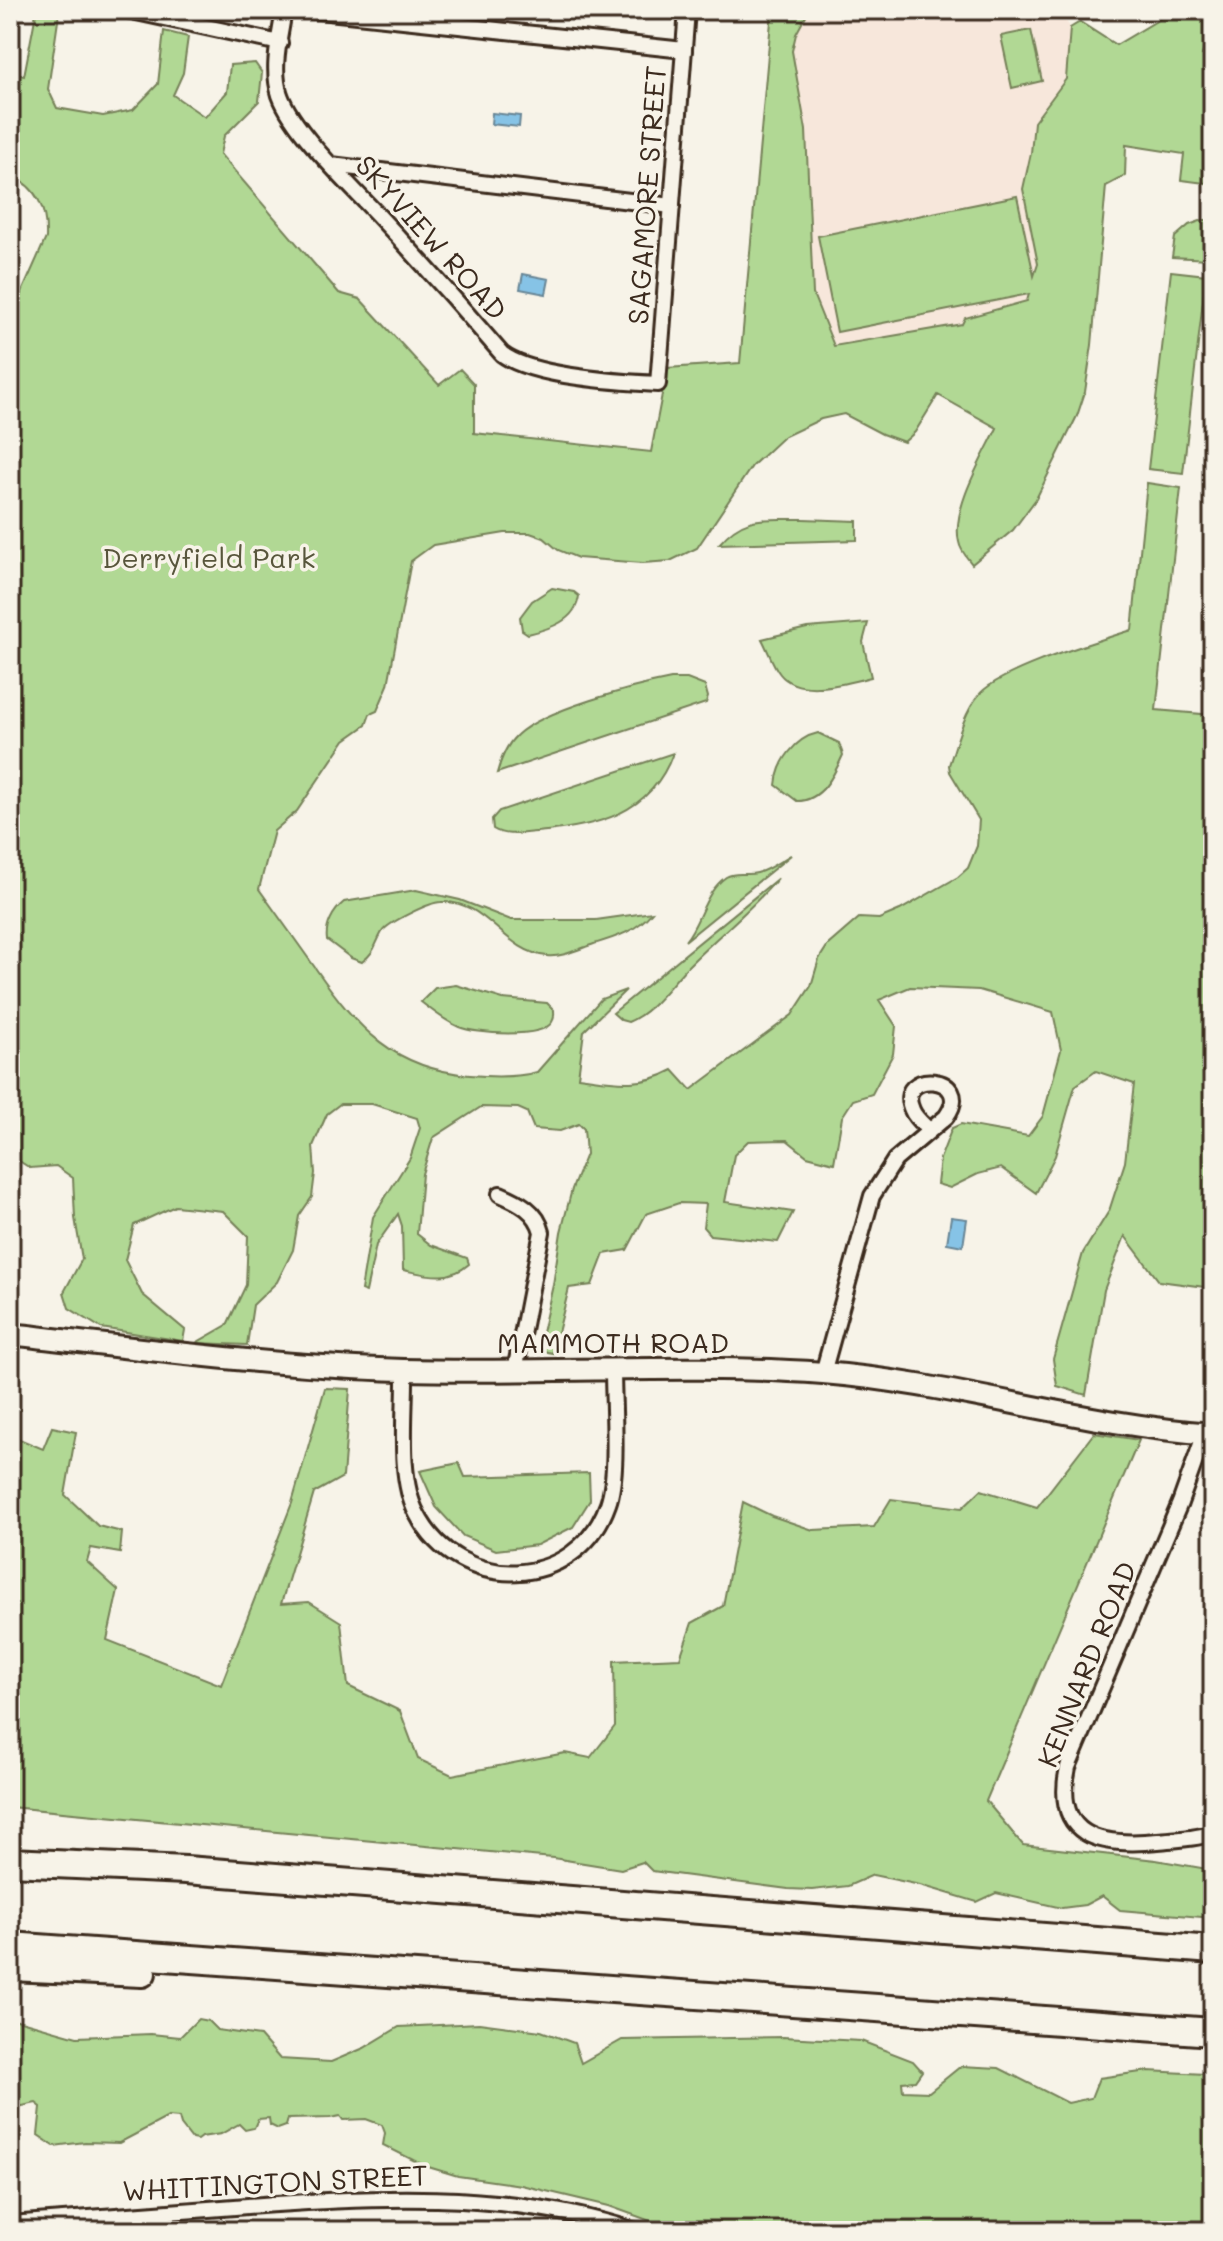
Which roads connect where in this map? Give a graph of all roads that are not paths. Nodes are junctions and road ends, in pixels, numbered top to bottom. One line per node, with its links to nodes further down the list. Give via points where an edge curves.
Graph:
1 (127, 10): 5 (street)
2 (284, 10): 5 (street, SKYVIEW ROAD)
3 (310, 10): 6 (street)
4 (687, 10): 6 (street, SAGAMORE STREET)
5 (280, 43): 7 (street, SKYVIEW ROAD, via 280,95)
6 (684, 50): 8 (street, SAGAMORE STREET)
7 (331, 165): 8 (street); 9 (street, SKYVIEW ROAD, via 509,360 554,372)
8 (672, 206): 9 (street, SAGAMORE STREET)
9 (658, 384)
10 (929, 1130): 16 (street, via 895,1160 872,1196)
11 (500, 1194): 14 (street, via 531,1212 542,1232)
12 (10, 1334): 13 (main road, MAMMOTH ROAD, via 274,1363)
13 (405, 1370): 14 (main road, MAMMOTH ROAD); 15 (street, via 406,1475 416,1512 433,1537 458,1558 508,1574 538,1570 568,1557 602,1519 613,1487)
14 (515, 1371): 15 (main road, MAMMOTH ROAD)
15 (613, 1371): 16 (main road, MAMMOTH ROAD)
16 (823, 1373): 17 (main road, MAMMOTH ROAD)
17 (1209, 1433): 18 (street, KENNARD ROAD, via 1068,1767 1064,1800 1075,1826 1101,1839 1138,1843)
18 (1213, 1833)
19 (10, 1844): 21 (highway)
20 (10, 1862): 21 (highway)
21 (186, 1870): 23 (highway)
22 (10, 1946): 24 (highway)
23 (1213, 1950)
24 (235, 1963): 25 (highway, via 181,1974); 26 (highway)
25 (10, 1967)
26 (1213, 2032)
27 (10, 2224): 28 (street, WHITTINGTON STREET, via 336,2199 414,2198 515,2204)
28 (635, 2231)

